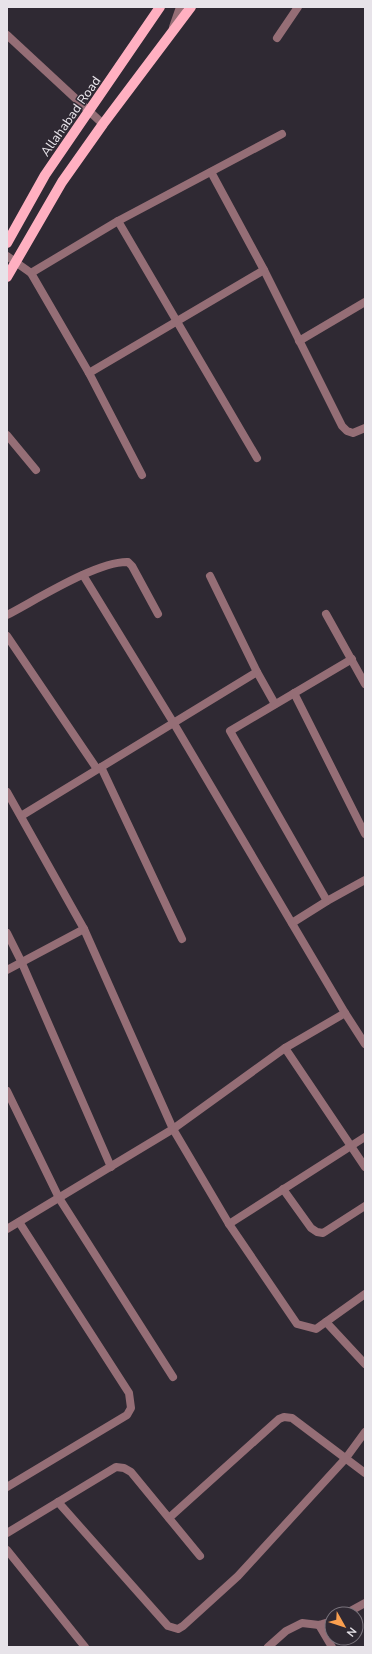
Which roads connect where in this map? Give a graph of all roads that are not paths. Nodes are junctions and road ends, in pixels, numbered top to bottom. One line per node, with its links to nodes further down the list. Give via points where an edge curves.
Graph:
1 (160, 7): 6 (main road, Allahabad Road)
2 (167, 7): 6 (street)
3 (180, 7): 8 (street)
4 (191, 7): 8 (main road)
5 (298, 7): 9 (street)
6 (146, 28): 10 (main road, Allahabad Road)
7 (7, 35): 10 (street)
8 (169, 37): 11 (main road)
9 (277, 38)
10 (88, 112): 11 (street); 15 (main road, Allahabad Road, via 45,174)
11 (103, 124): 17 (main road, via 62,182)
12 (282, 134): 13 (street)
13 (211, 172): 14 (street); 18 (street)
14 (118, 221): 19 (street); 22 (street)
15 (7, 243)
16 (7, 256): 17 (street)
17 (15, 263): 19 (street); 20 (main road)
18 (264, 270): 22 (street); 23 (street)
19 (31, 273): 24 (street)
20 (7, 277)
21 (365, 302): 23 (street)
22 (177, 321): 24 (street); 27 (street)
23 (299, 341): 25 (street, via 342,426 353,433)
24 (89, 373): 29 (street)
25 (365, 428)
26 (7, 434): 28 (street)
27 (257, 458)
28 (36, 470)
29 (142, 475)
30 (83, 574): 32 (street, via 128,562); 34 (street); 41 (street)
31 (210, 576): 37 (street)
32 (158, 614)
33 (326, 614): 36 (street)
34 (7, 616)
35 (7, 636): 42 (street)
36 (352, 659): 38 (street); 39 (street)
37 (257, 672): 40 (street); 41 (street)
38 (365, 684)
39 (294, 693): 40 (street); 45 (street)
40 (275, 704): 47 (street, via 230,731)
41 (173, 722): 42 (street); 48 (street)
42 (99, 768): 44 (street); 51 (street)
43 (7, 792): 44 (street)
44 (21, 816): 49 (street)
45 (365, 834)
46 (365, 880): 47 (street)
47 (327, 901): 48 (street)
48 (292, 923): 54 (street)
49 (84, 929): 52 (street); 58 (street)
50 (7, 933): 52 (street)
51 (182, 939)
52 (22, 961): 53 (street); 61 (street)
53 (7, 970)
54 (345, 1013): 55 (street); 56 (street)
55 (365, 1044)
56 (285, 1048): 58 (street); 60 (street)
57 (7, 1091): 64 (street)
58 (174, 1129): 61 (street); 67 (street)
59 (365, 1136): 60 (street)
60 (351, 1146): 62 (street); 63 (street)
61 (111, 1167): 64 (street)
62 (365, 1167)
63 (283, 1189): 65 (street, via 311,1228 317,1232 323,1232); 67 (street)
64 (58, 1198): 66 (street); 72 (street)
65 (365, 1206)
66 (19, 1222): 68 (street); 76 (street, via 129,1393 130,1408 127,1415)
67 (229, 1224): 70 (street, via 297,1324 316,1329)
68 (7, 1229)
69 (365, 1294): 70 (street)
70 (326, 1322): 71 (street)
71 (365, 1364)
72 (173, 1377)
73 (365, 1432): 74 (street)
74 (346, 1458): 75 (street); 77 (street, via 238,1576 178,1629 168,1626); 78 (street, via 292,1418 284,1417)
75 (365, 1473)
76 (7, 1487)
77 (58, 1502): 78 (street, via 116,1467 124,1468); 79 (street)
78 (169, 1518): 81 (street)
79 (7, 1533)
80 (7, 1550): 84 (street)
81 (200, 1556)
82 (324, 1623): 83 (street)
83 (319, 1624): 85 (street, via 302,1623 286,1631); 86 (street)
84 (85, 1647)
85 (268, 1647)
86 (332, 1647)

